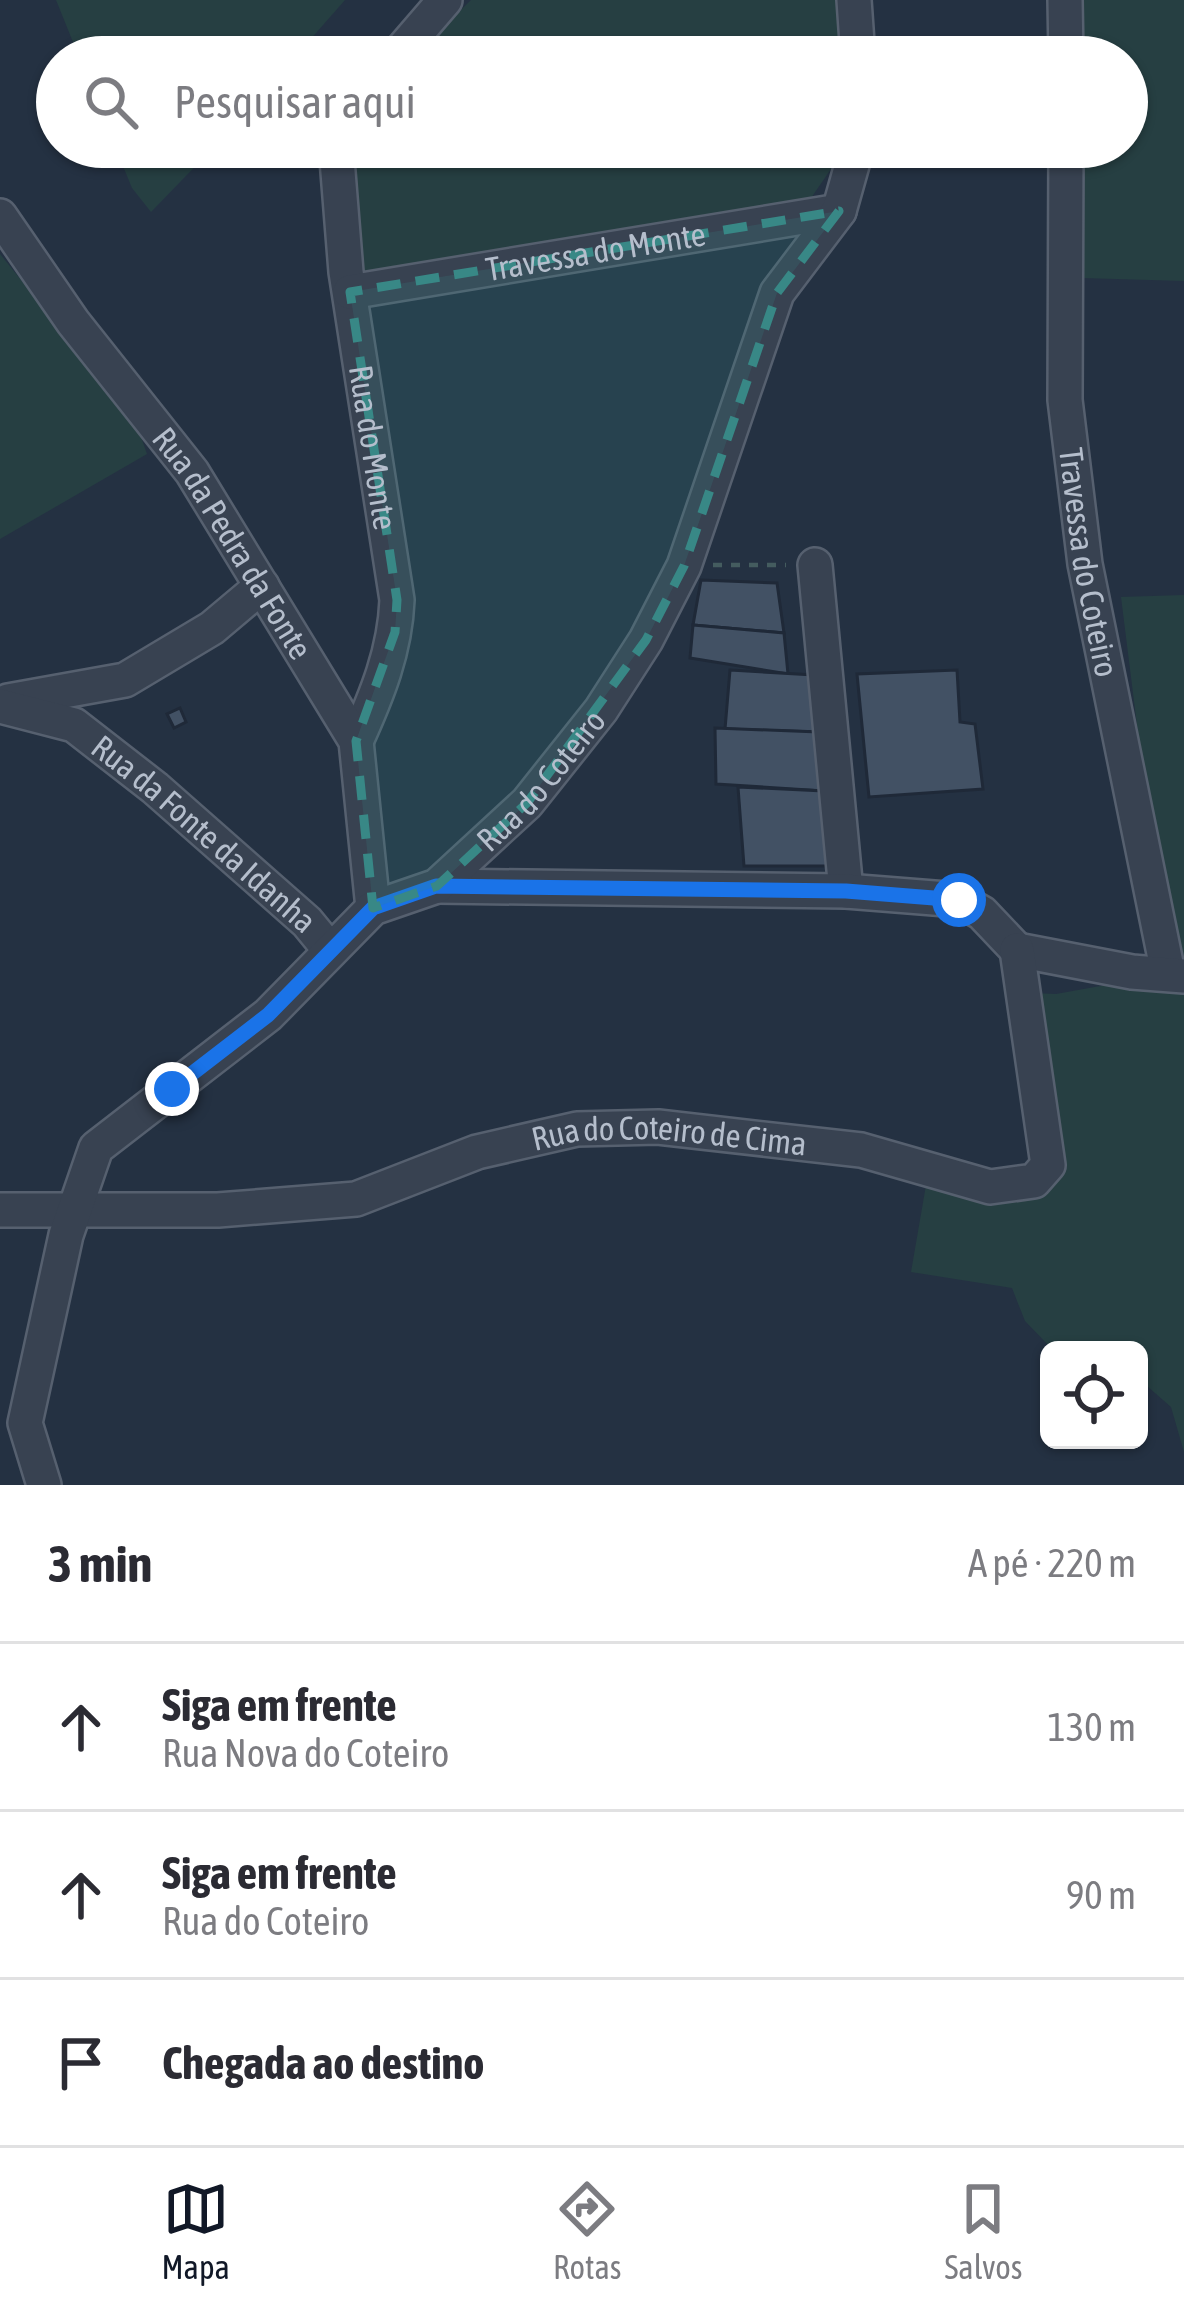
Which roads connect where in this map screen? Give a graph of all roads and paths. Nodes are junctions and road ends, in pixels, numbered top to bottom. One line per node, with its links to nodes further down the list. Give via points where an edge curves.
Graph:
1 (445, 0): 4 (street)
2 (854, 0): 5 (street)
3 (1065, 0): 6 (street)
4 (414, 36)
5 (857, 36)
6 (1066, 36)
7 (339, 168): 12 (street, Rua do Monte)
8 (850, 168): 10 (street, Rua do Coteiro)
9 (1066, 168): 23 (street, Travessa do Coteiro, via 1066,400 1084,564)
10 (839, 211): 12 (street, Travessa do Monte); 14 (street, Rua do Coteiro, via 777,293)
11 (0, 216): 15 (street, Rua da Pedra da Fonte, via 192,472)
12 (350, 292): 17 (street, Rua do Monte, via 397,600 395,632)
13 (815, 565): 14 (path); 19 (street)
14 (684, 566): 18 (street, Rua do Coteiro, via 602,710 526,803)
15 (262, 586): 16 (street, via 212,628 125,680); 17 (street, Rua da Pedra da Fonte)
16 (0, 704): 21 (street, Rua da Fonte da Idanha, via 74,725)
17 (356, 741): 20 (street, Rua da Pedra da Fonte)
18 (436, 886): 19 (street); 20 (street, Rua do Coteiro)
19 (846, 891): 22 (street, via 959,900)
20 (373, 908): 21 (street, Rua do Coteiro)
21 (330, 950): 25 (street, Rua do Coteiro, via 268,1015 96,1148)
22 (1017, 950): 23 (street); 25 (street, Rua do Coteiro de Cima, via 1048,1165 1034,1180 989,1186 861,1150 658,1126 577,1129 477,1152 356,1199)
23 (1176, 975)
24 (0, 1210): 25 (street)
25 (74, 1212): 26 (street, Rua do Coteiro, via 25,1423)
26 (44, 1485)

